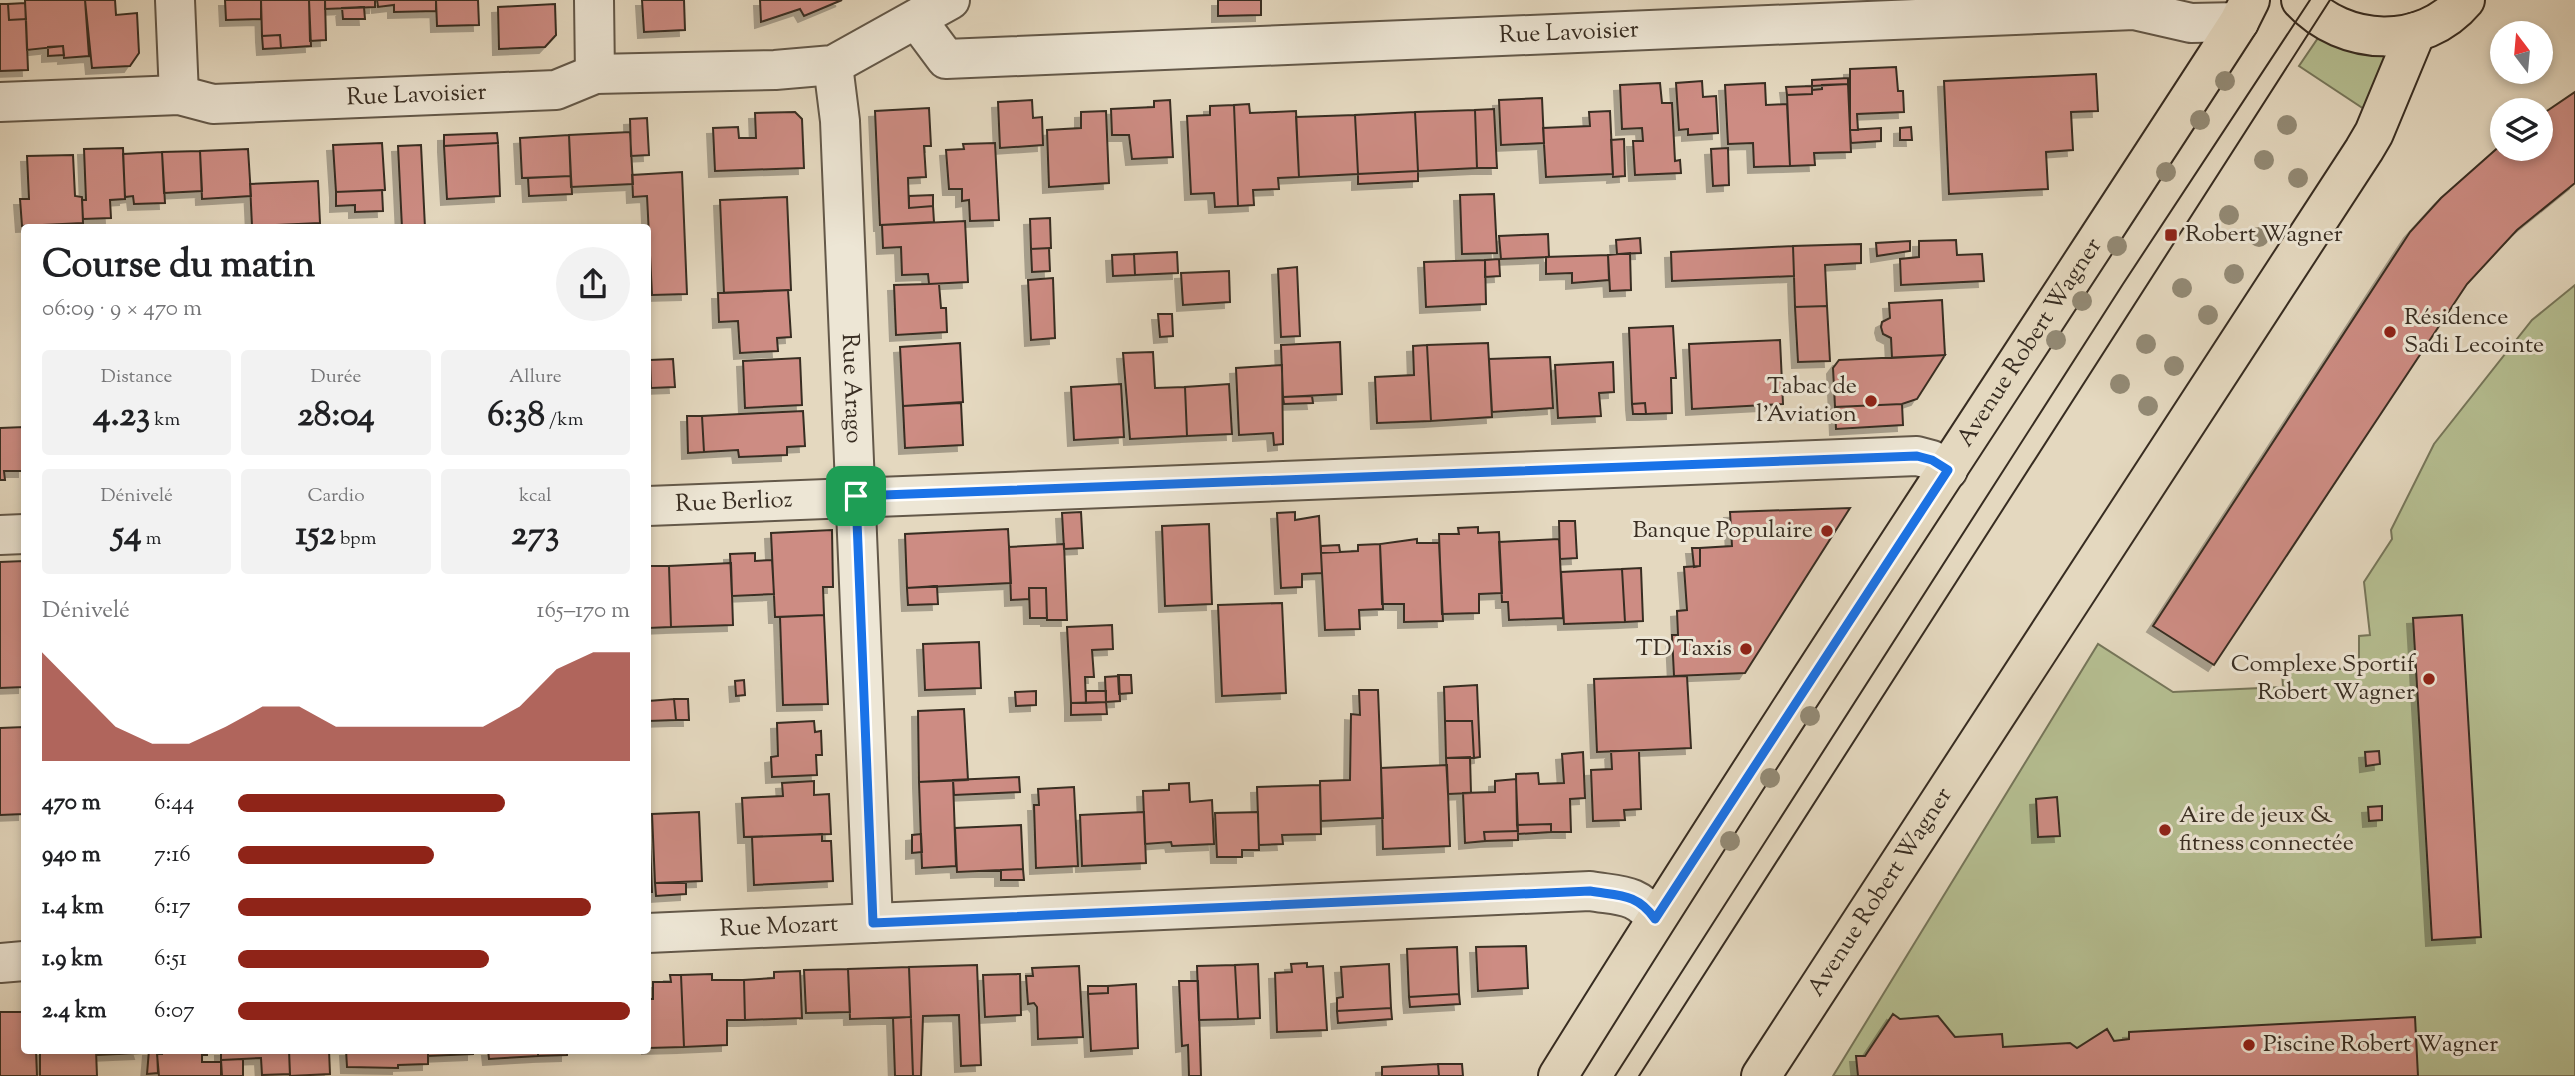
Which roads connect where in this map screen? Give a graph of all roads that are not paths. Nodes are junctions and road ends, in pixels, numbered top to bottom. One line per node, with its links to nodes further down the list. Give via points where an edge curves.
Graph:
1 (175, 0): 11 (street)
2 (594, 0): 10 (street)
3 (950, 0): 7 (street)
4 (2301, 0): 8 (main road, via 2320,18 2343,30 2392,37)
5 (2465, 0): 8 (main road, via 2439,22)
6 (2244, 11): 7 (street, Rue Lavoisier, via 2190,23 2134,10 946,59); 13 (main road, Avenue Robert Wagner)
7 (916, 20): 9 (street)
8 (2416, 32): 24 (main road, Avenue Robert Wagner, via 2374,133)
9 (833, 65): 10 (street, Rue Lavoisier); 14 (street, Rue Arago, via 840,121)
10 (595, 74): 11 (street, Rue Lavoisier, via 556,90 213,104)
11 (179, 95): 12 (street, Rue Lavoisier)
12 (0, 102)
13 (1948, 470): 14 (street, Rue Berlioz, via 1917,456); 18 (main road, Avenue Robert Wagner)
14 (856, 496): 15 (street, Rue Berlioz); 19 (street, Rue Arago)
15 (651, 506)
16 (21, 534): 17 (street)
17 (0, 535)
18 (1655, 919): 19 (street, Rue Mozart, via 1644,903 1590,891); 23 (main road, Avenue Robert Wagner)
19 (873, 923): 20 (street, Rue Mozart)
20 (651, 933)
21 (21, 961): 22 (street)
22 (0, 962)
23 (1558, 1076)
24 (1761, 1076)

